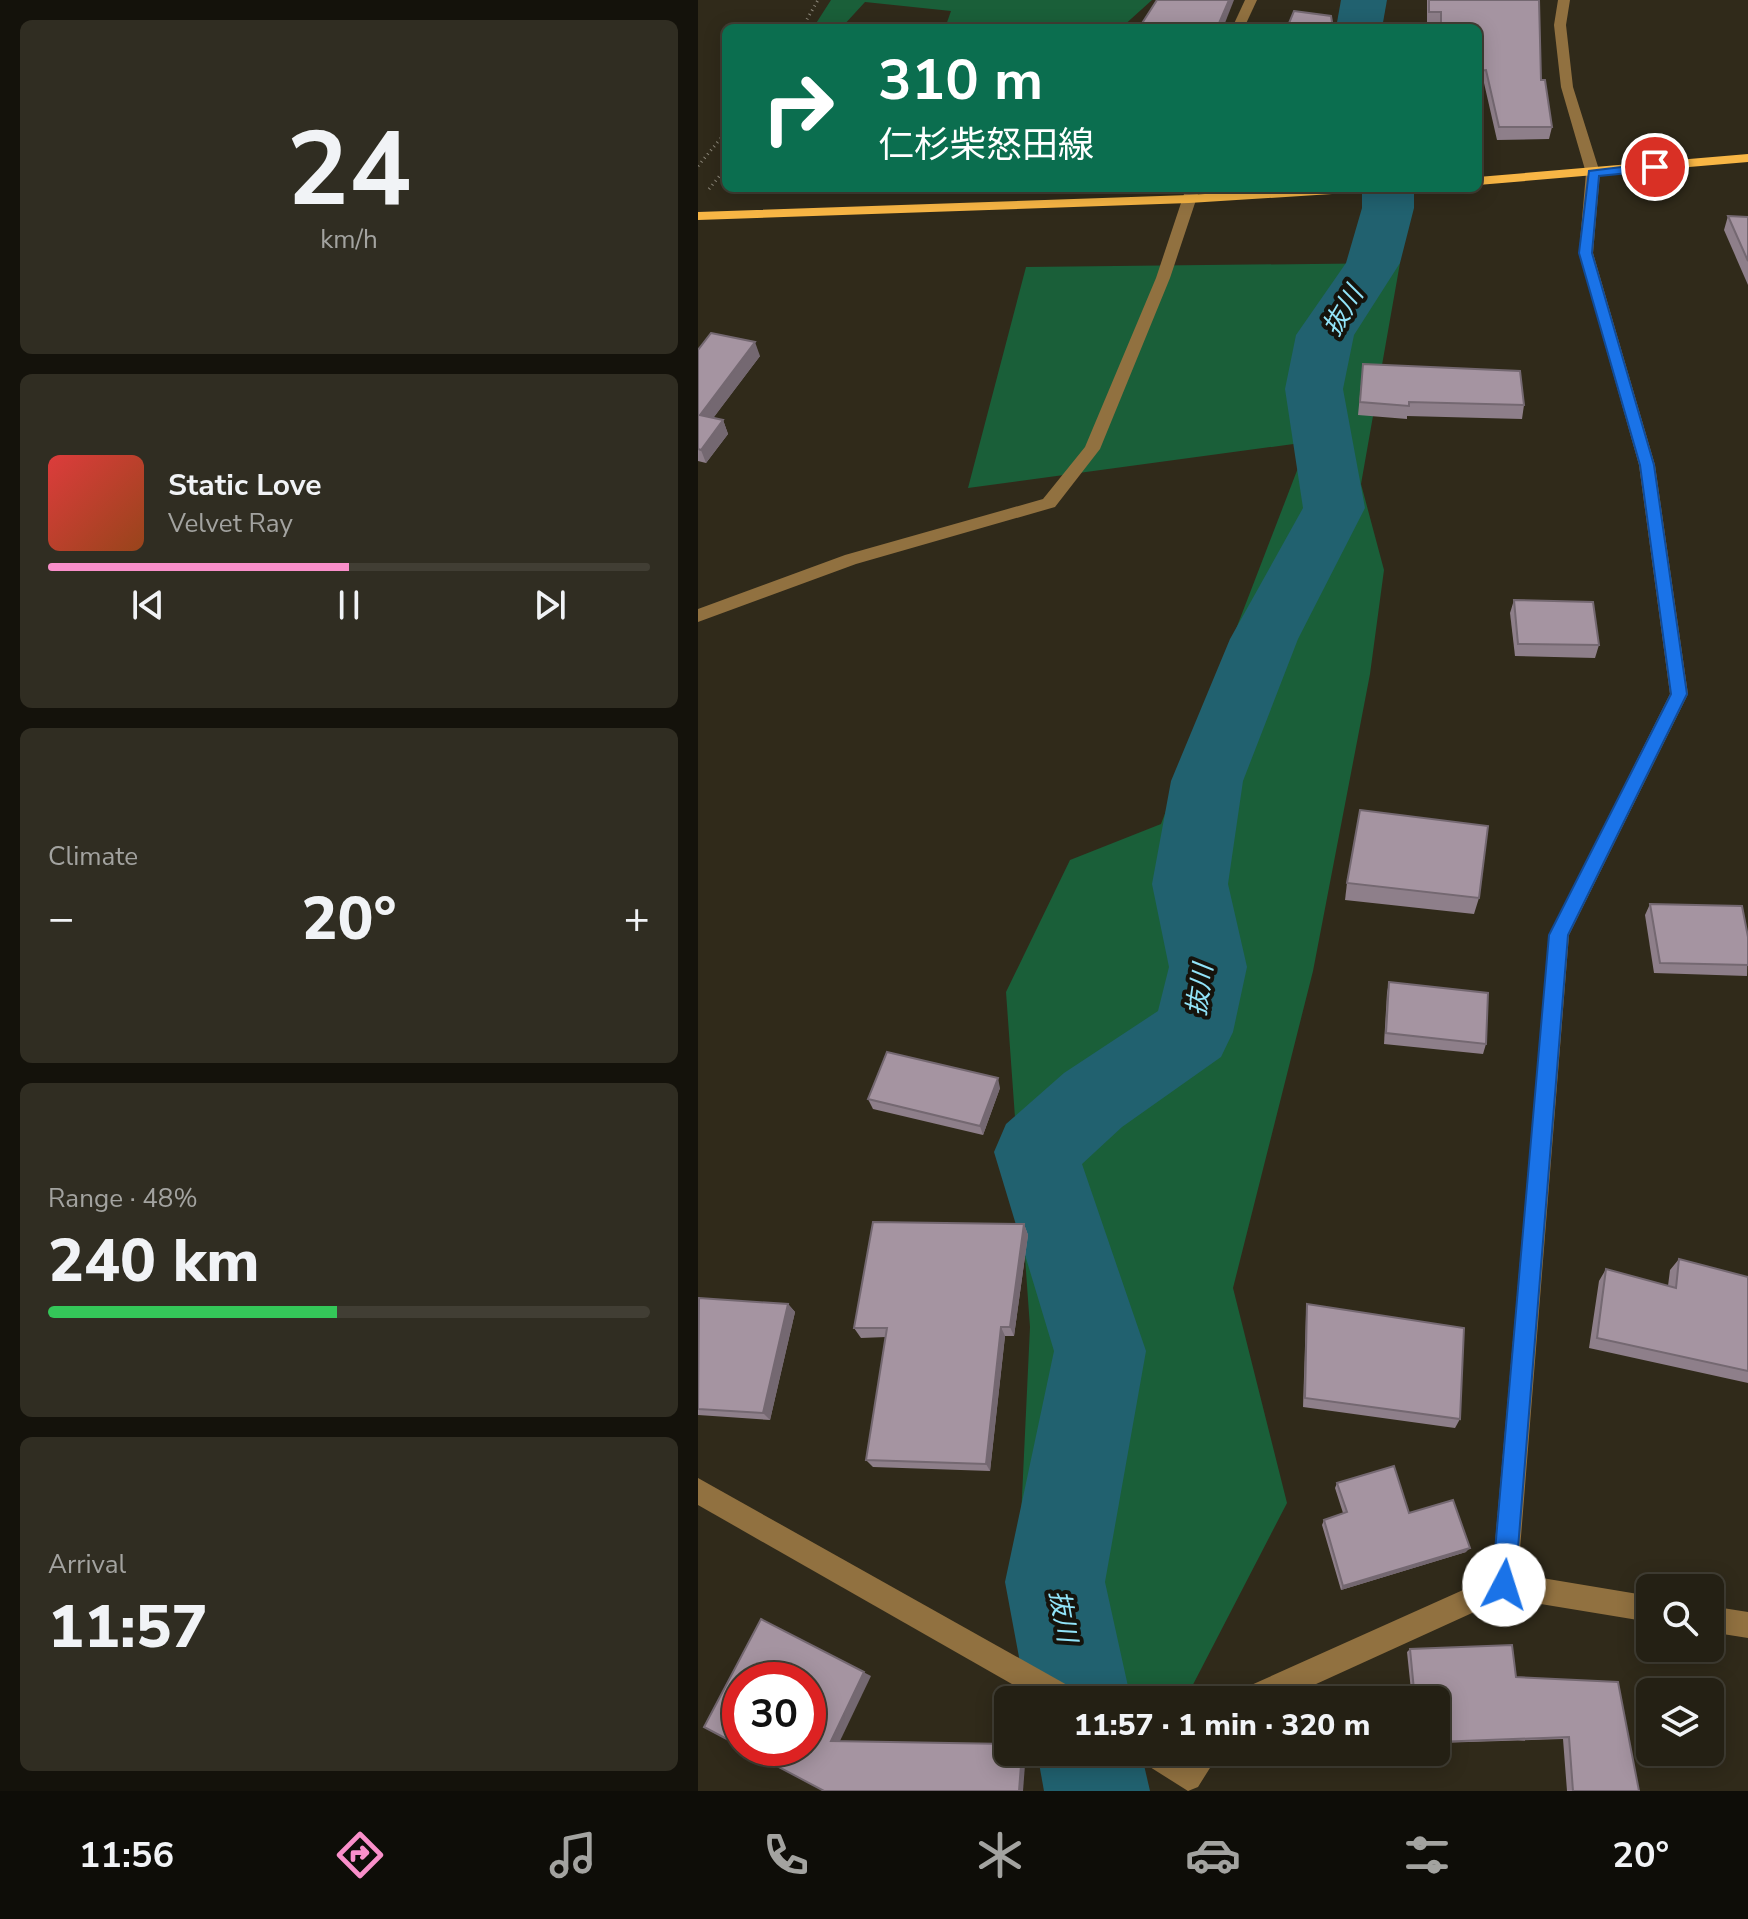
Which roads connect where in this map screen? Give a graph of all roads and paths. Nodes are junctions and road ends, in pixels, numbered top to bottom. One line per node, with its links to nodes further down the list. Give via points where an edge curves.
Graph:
1 (818, 0): 4 (path)
2 (1251, 0): 5 (street)
3 (1564, 0): 10 (street, via 1560,25 1567,87)
4 (804, 24)
5 (1240, 24)
6 (722, 137): 8 (path)
7 (1748, 158): 10 (main road)
8 (698, 166)
9 (722, 173): 12 (path)
10 (1593, 173): 11 (main road); 18 (street, via 1586,253 1647,465 1679,694 1559,935)
11 (1482, 181)
12 (707, 192)
13 (1231, 192): 14 (main road)
14 (1191, 193): 15 (main road); 16 (street, via 1163,278 1092,449 1049,503 851,559)
15 (698, 216)
16 (698, 616)
17 (698, 1491): 22 (street)
18 (1504, 1585): 19 (street); 23 (street)
19 (1636, 1607)
20 (1724, 1621): 21 (street)
21 (1748, 1625)
22 (1041, 1686)
23 (1281, 1686)
24 (1168, 1766): 26 (street)
25 (1198, 1766): 26 (street)
26 (1188, 1784)

